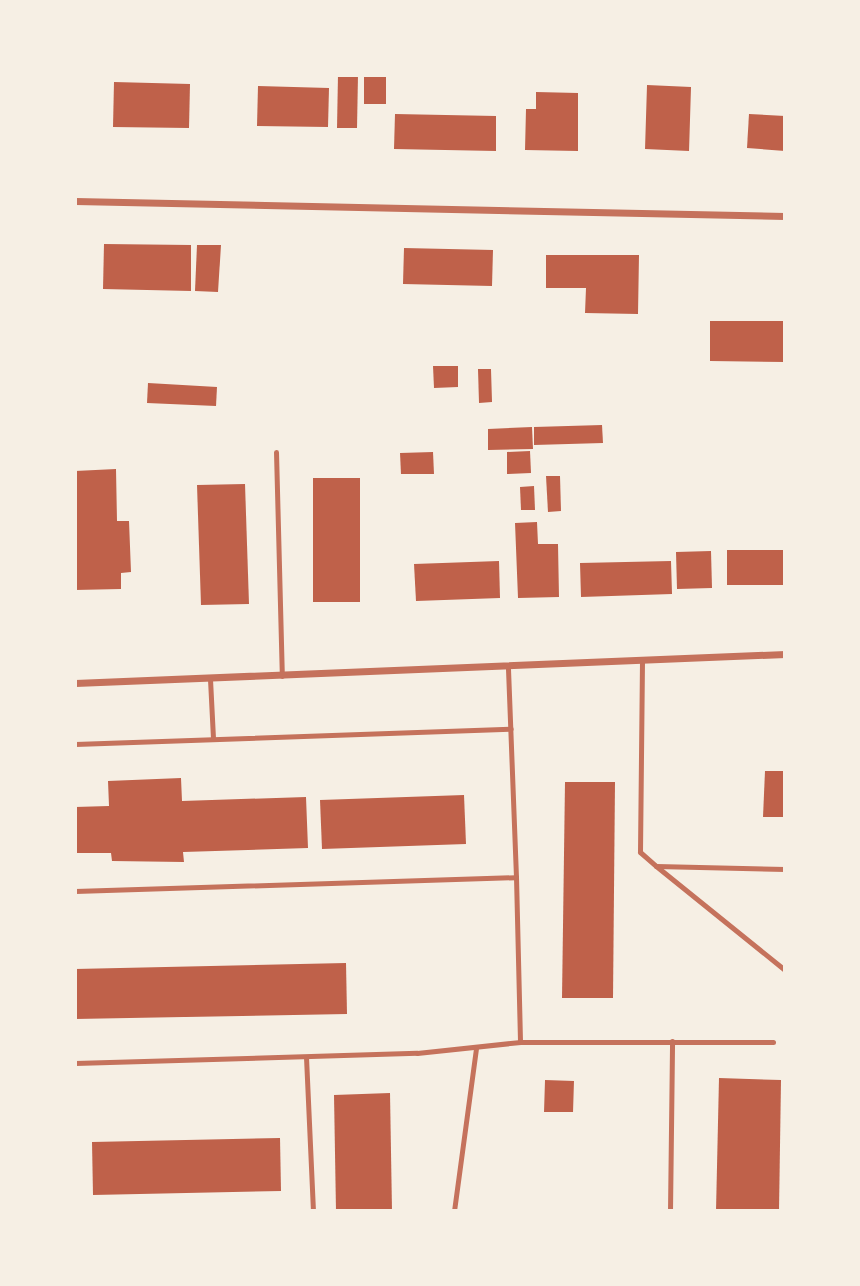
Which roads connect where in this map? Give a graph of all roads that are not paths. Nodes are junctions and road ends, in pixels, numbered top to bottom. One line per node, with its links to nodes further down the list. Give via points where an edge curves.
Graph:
1 (75, 201): 2 (street)
2 (785, 216)
3 (276, 452): 7 (lane)
4 (785, 654): 5 (street)
5 (642, 661): 6 (street); 13 (lane, via 640,852)
6 (508, 666): 7 (street); 10 (lane)
7 (282, 676): 8 (street)
8 (210, 679): 9 (street); 11 (lane)
9 (75, 683)
10 (511, 729): 11 (lane); 15 (lane)
11 (213, 738): 12 (lane)
12 (75, 744)
13 (656, 866): 14 (lane); 17 (lane)
14 (785, 869)
15 (516, 877): 16 (lane); 19 (lane)
16 (75, 891)
17 (785, 970)
18 (672, 1041): 19 (lane); 20 (lane); 26 (lane)
19 (520, 1042): 21 (lane)
20 (773, 1042)
21 (476, 1048): 22 (lane); 25 (lane)
22 (306, 1057): 23 (lane); 24 (lane)
23 (75, 1063)
24 (313, 1211)
25 (454, 1211)
26 (670, 1211)

